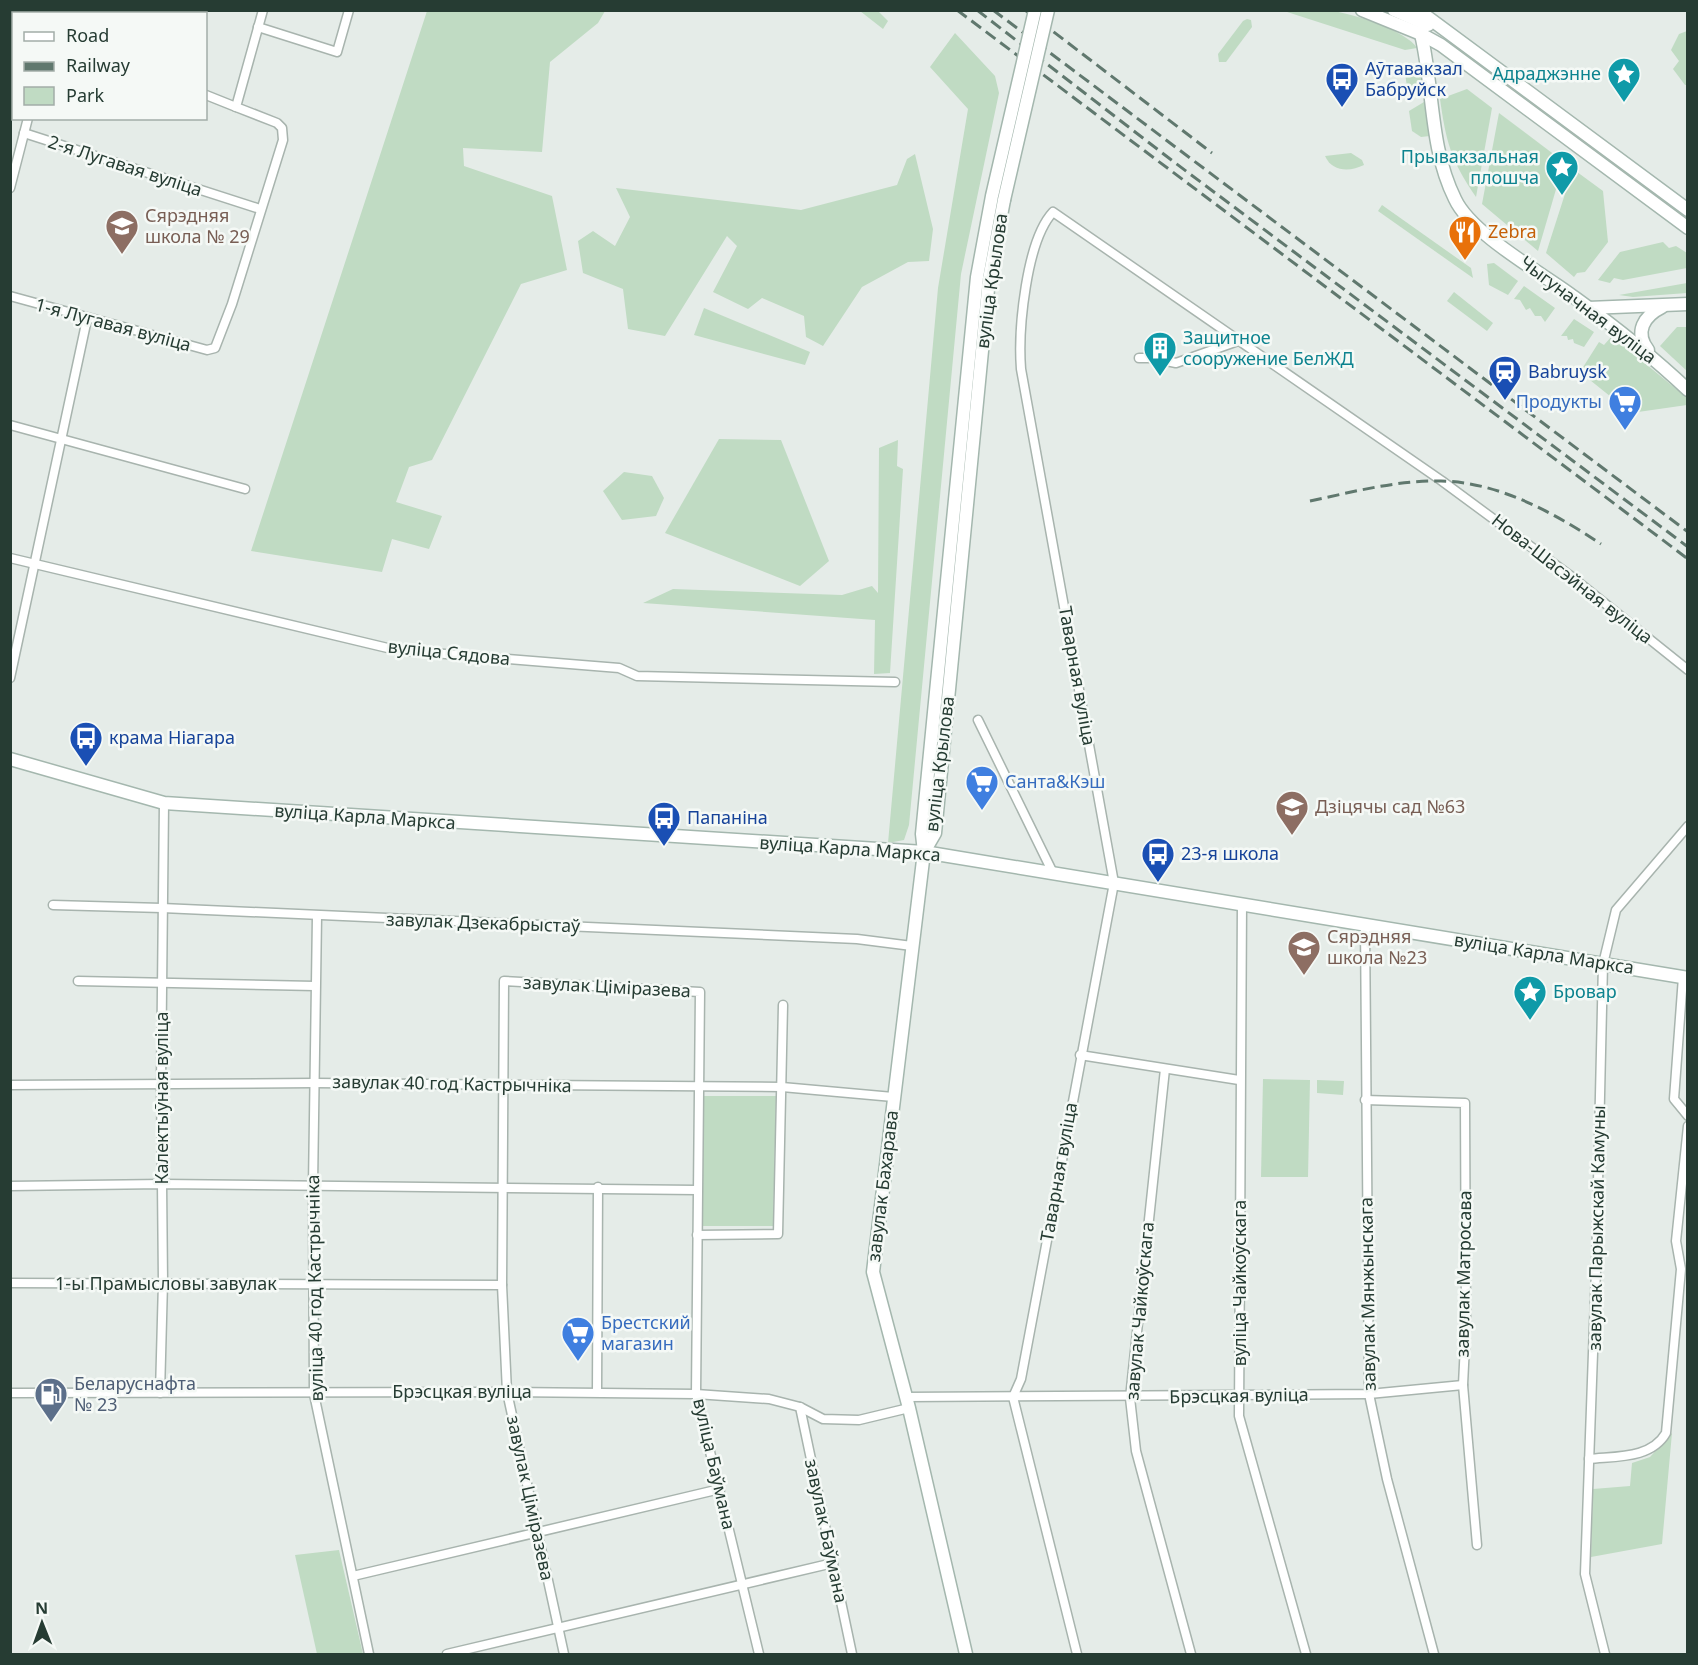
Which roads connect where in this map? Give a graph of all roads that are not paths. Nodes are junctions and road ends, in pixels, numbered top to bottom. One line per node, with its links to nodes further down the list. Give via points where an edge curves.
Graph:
1 (263, 10): 9 (street)
2 (350, 10): 9 (street, via 337,52)
3 (1035, 10): 17 (main road, вуліца Крылова, bridge)
4 (1048, 10): 17 (main road, вуліца Крылова, bridge)
5 (1362, 10): 8 (main road)
6 (1395, 10): 10 (main road)
7 (1418, 10): 10 (main road)
8 (1378, 13): 11 (main road)
9 (258, 27): 13 (street)
10 (1446, 32): 19 (main road)
11 (1421, 33): 20 (main road); 24 (main road, Чыгуначная вуліца, via 1438,149 1455,201 1493,239)
12 (207, 95): 13 (street)
13 (236, 107): 18 (street, via 277,123 284,134)
14 (27, 120): 15 (street)
15 (24, 133): 16 (street); 18 (street, 2-я Лугавая вуліца)
16 (10, 188)
17 (998, 198): 43 (main road, вуліца Крылова, via 935,833)
18 (260, 209): 25 (street, 1-я Лугавая вуліца, via 215,348 207,350)
19 (1688, 210)
20 (1688, 228)
21 (10, 297): 25 (street, 1-я Лугавая вуліца)
22 (1688, 304): 23 (main road)
23 (1665, 306): 24 (main road); 27 (main road, via 1653,312 1642,326 1642,339)
24 (1588, 308): 27 (main road, Чыгуначная вуліца)
25 (87, 319): 31 (street)
26 (1238, 341): 28 (street, via 1176,363); 33 (street, Таварная вуліца); 45 (street, Таварная вуліца, via 1053,212 1044,222 1026,285 1020,345 1022,369)
27 (1652, 356): 29 (main road, Чыгуначная вуліца)
28 (1139, 358)
29 (1688, 390)
30 (10, 425): 31 (street)
31 (61, 439): 32 (street); 35 (street)
32 (245, 489)
33 (1455, 490): 36 (street, Нова-Шасэйная вуліца)
34 (10, 558): 35 (street, вуліца Сядова)
35 (34, 565): 37 (street); 38 (street, вуліца Сядова, via 396,650 618,668 637,676)
36 (1688, 670)
37 (10, 678)
38 (895, 682)
39 (978, 720): 44 (street)
40 (10, 759): 41 (main road, вуліца Карла Маркса)
41 (164, 803): 43 (main road, вуліца Карла Маркса); 48 (street, Калектыўная вуліца)
42 (1688, 826): 52 (street, завулак Парыжскай Камуны, via 1616,910)
43 (924, 852): 44 (main road, вуліца Карла Маркса); 51 (main road, завулак Бахарава)
44 (1053, 873): 45 (main road, вуліца Карла Маркса)
45 (1114, 882): 46 (main road, вуліца Карла Маркса); 59 (street, Таварная вуліца)
46 (1242, 903): 50 (main road, вуліца Карла Маркса); 61 (street, вуліца Чайкоўскага)
47 (52, 905): 48 (street, завулак Дзекабрыстаў)
48 (162, 908): 49 (street, завулак Дзекабрыстаў); 55 (street, Калектыўная вуліца)
49 (317, 916): 51 (street, завулак Дзекабрыстаў, via 857,939); 56 (street, вуліца 40 год Кастрычніка)
50 (1365, 925): 52 (main road, вуліца Карла Маркса); 69 (street, завулак Мянжынскага)
51 (912, 946): 68 (main road, завулак Бахарава)
52 (1603, 964): 53 (main road, вуліца Карла Маркса); 96 (street, завулак Парыжскай Камуны)
53 (1685, 977): 70 (street, via 1674,1099)
54 (78, 981): 55 (street)
55 (162, 984): 56 (street); 62 (street, Калектыўная вуліца)
56 (315, 986): 63 (street, вуліца 40 год Кастрычніка)
57 (700, 992): 65 (street, завулак Ціміразева, via 504,981); 66 (street, вуліца Баўмана)
58 (783, 1005): 67 (street)
59 (1080, 1055): 60 (street); 91 (street, Таварная вуліца, via 1022,1379)
60 (1165, 1069): 61 (street); 93 (street, завулак Чайкоўскага)
61 (1239, 1080): 92 (street, вуліца Чайкоўскага)
62 (161, 1083): 63 (street, завулак 40 год Кастрычніка); 64 (street, завулак 40 год Кастрычніка); 72 (street, Калектыўная вуліца)
63 (314, 1083): 65 (street, завулак 40 год Кастрычніка); 74 (street, вуліца 40 год Кастрычніка)
64 (10, 1085)
65 (503, 1085): 66 (street, завулак 40 год Кастрычніка); 75 (street, завулак Ціміразева)
66 (698, 1087): 67 (street, завулак 40 год Кастрычніка); 77 (street, вуліца Баўмана)
67 (782, 1087): 68 (street, завулак 40 год Кастрычніка); 78 (street, via 778,1234)
68 (893, 1097): 94 (main road, завулак Бахарава, via 873,1272)
69 (1365, 1100): 83 (street, завулак Матросава, via 1465,1103); 90 (street, завулак Мянжынскага)
70 (1688, 1116)
71 (1688, 1126): 96 (street, via 1676,1241 1681,1269 1666,1432 1661,1442 1647,1451)
72 (163, 1184): 73 (street); 74 (street); 79 (street, Калектыўная вуліца)
73 (10, 1186)
74 (312, 1186): 75 (street); 81 (street, вуліца 40 год Кастрычніка)
75 (502, 1187): 76 (street); 82 (street, завулак Ціміразева)
76 (598, 1188): 77 (street); 85 (street)
77 (697, 1190): 78 (street, вуліца Баўмана)
78 (697, 1234): 89 (street, вуліца Баўмана)
79 (163, 1282): 80 (street, 1-ы Прамысловы завулак); 81 (street, 1-ы Прамысловы завулак); 87 (street, Калектыўная вуліца)
80 (10, 1283)
81 (312, 1285): 82 (street, 1-ы Прамысловы завулак); 88 (street, вуліца 40 год Кастрычніка)
82 (502, 1285): 84 (street, завулак Ціміразева)
83 (1463, 1385): 90 (street, Брэсцкая вуліца); 99 (street, завулак Матросава)
84 (507, 1392): 85 (street, Брэсцкая вуліца); 88 (street, Брэсцкая вуліца); 98 (street, завулак Ціміразева)
85 (597, 1392): 89 (street, Брэсцкая вуліца)
86 (10, 1393): 87 (street, Брэсцкая вуліца)
87 (159, 1393): 88 (street, Брэсцкая вуліца)
88 (314, 1394): 101 (street, вуліца 40 год Кастрычніка)
89 (696, 1394): 95 (street, Брэсцкая вуліца, via 770,1399); 97 (street, вуліца Баўмана)
90 (1369, 1394): 92 (street, Брэсцкая вуліца); 113 (street, завулак Мянжынскага, via 1387,1479)
91 (1013, 1397): 93 (street, Брэсцкая вуліца); 94 (street, Брэсцкая вуліца); 110 (street)
92 (1239, 1397): 93 (street, Брэсцкая вуліца); 112 (street, вуліца Чайкоўскага, via 1239,1416)
93 (1130, 1398): 111 (street, завулак Чайкоўскага, via 1136,1451)
94 (908, 1403): 95 (street, Брэсцкая вуліца, via 860,1420 824,1419); 109 (main road, завулак Бахарава)
95 (800, 1407): 100 (street, завулак Баўмана)
96 (1588, 1459): 114 (street, завулак Парыжскай Камуны, via 1585,1574)
97 (720, 1489): 98 (street); 102 (street, вуліца Баўмана)
98 (536, 1531): 101 (street); 103 (street, завулак Ціміразева)
99 (1477, 1545)
100 (833, 1563): 102 (street); 108 (street, завулак Баўмана)
101 (353, 1576): 104 (street, вуліца 40 год Кастрычніка)
102 (743, 1586): 103 (street); 107 (street, вуліца Баўмана)
103 (558, 1628): 105 (street); 106 (street, завулак Ціміразева)
104 (369, 1654)
105 (447, 1654)
106 (564, 1654)
107 (759, 1654)
108 (852, 1654)
109 (966, 1654)
110 (1077, 1654)
111 (1191, 1654)
112 (1306, 1654)
113 (1434, 1654)
114 (1605, 1654)

